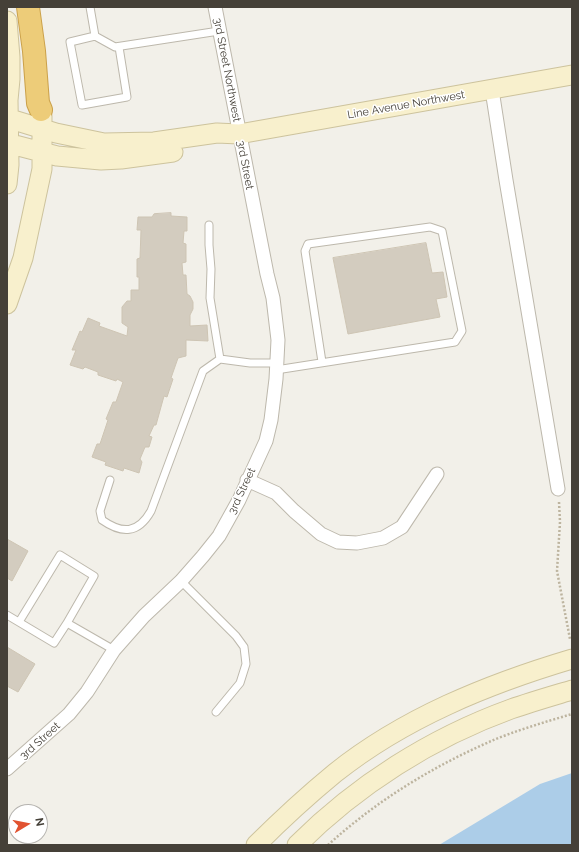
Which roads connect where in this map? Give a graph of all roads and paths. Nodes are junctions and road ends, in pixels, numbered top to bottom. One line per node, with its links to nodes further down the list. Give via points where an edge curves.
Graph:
1 (28, 7): 14 (highway)
2 (35, 7): 7 (main road)
3 (38, 7): 7 (highway)
4 (90, 7): 9 (lane)
5 (215, 7): 8 (street, 3rd Street Northwest)
6 (7, 21): 13 (main road, via 10,57)
7 (38, 30): 14 (main road)
8 (219, 31): 10 (lane); 15 (street, 3rd Street Northwest)
9 (95, 36): 10 (lane); 10 (lane, via 70,42 82,105 126,97)
10 (119, 47)
11 (572, 75): 12 (main road, Line Avenue Northwest)
12 (492, 90): 15 (main road, Line Avenue Northwest); 27 (street)
13 (8, 118): 14 (main road, Line Avenue Northwest); 16 (main road)
14 (41, 119): 15 (main road, Line Avenue Northwest, via 56,133 104,142 154,142 217,133); 17 (main road)
15 (239, 134): 17 (main road, Line Avenue Northwest, via 220,144 121,159 57,156); 23 (street, 3rd Street, via 273,298 278,340)
16 (8, 143): 17 (main road, Line Avenue Northwest); 18 (main road)
17 (41, 151): 20 (main road, via 42,169 23,258)
18 (7, 184)
19 (209, 225): 21 (lane, via 210,298)
20 (7, 304)
21 (220, 359): 23 (lane); 25 (lane, via 203,371 152,512 140,526 122,530 102,520 100,511)
22 (322, 362): 22 (lane, via 455,342 462,331 442,231 430,227 308,244 305,251); 23 (lane)
23 (276, 366): 26 (street, 3rd Street, via 271,420 266,441)
24 (437, 474): 26 (street, via 402,527 383,538 357,543 338,542 321,534 276,493)
25 (110, 480)
26 (247, 480): 28 (street, 3rd Street, via 219,536)
27 (558, 490): 32 (path, via 560,522 557,570)
28 (181, 581): 33 (street, 3rd Street, via 144,616); 36 (lane, via 244,647 246,664 240,684)
29 (7, 615): 30 (lane)
30 (19, 622): 31 (lane, via 54,643); 31 (lane, via 60,555 94,576)
31 (67, 623): 33 (lane)
32 (570, 639)
33 (114, 650): 38 (street, 3rd Street, via 87,692 69,714)
34 (572, 659): 39 (main road, via 478,691 387,738 336,773 289,812)
35 (572, 690): 40 (main road, via 510,710 423,750 368,785)
36 (216, 712)
37 (572, 714): 41 (path, via 489,742 437,768 395,792)
38 (7, 769)
39 (256, 845)
40 (297, 845)
41 (328, 845)

